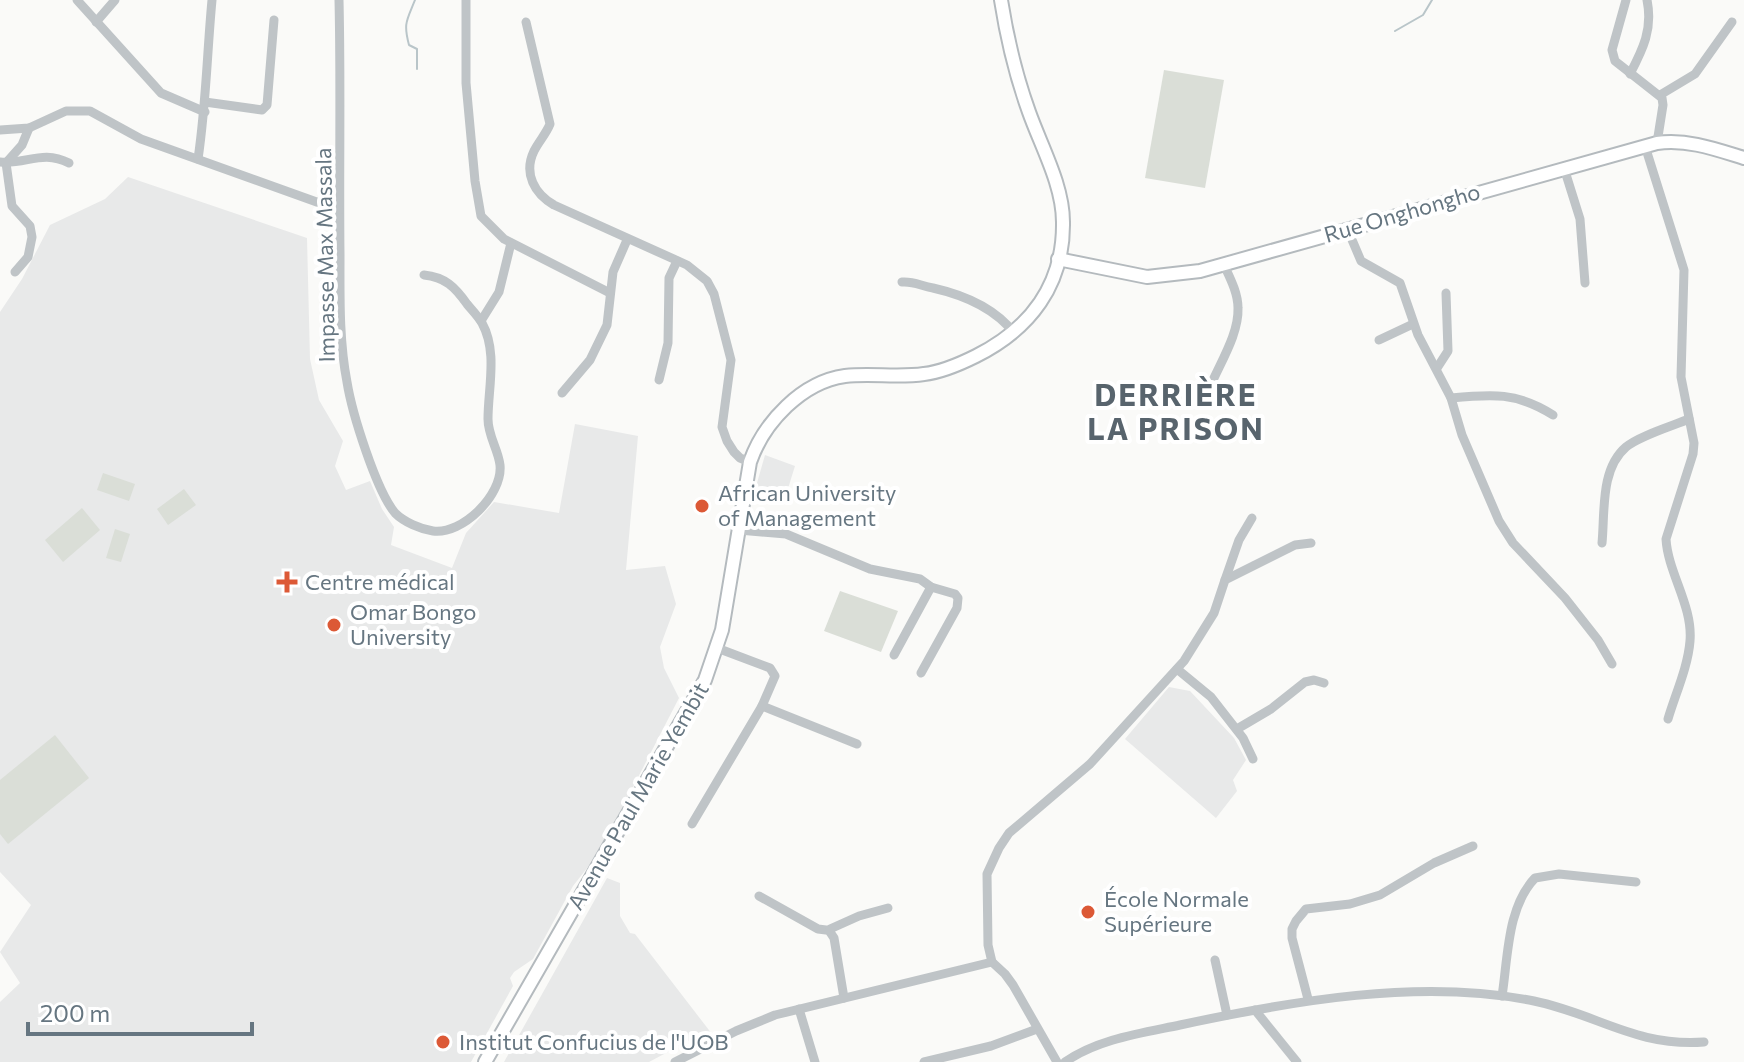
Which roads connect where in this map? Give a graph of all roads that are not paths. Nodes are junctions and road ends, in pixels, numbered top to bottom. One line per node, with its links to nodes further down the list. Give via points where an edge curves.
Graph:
1 (77, 0): 10 (street)
2 (115, 0): 10 (street)
3 (212, 0): 15 (street)
4 (339, 0): 24 (street, Impasse Max Massala)
5 (466, 0): 27 (street, via 466,83 477,198 483,220)
6 (1001, 0): 28 (main road, Avenue Paul Marie Yembit, via 1022,93 1060,199)
7 (1626, 0): 13 (street, via 1612,50 1615,61)
8 (1647, 0): 13 (street, via 1647,39)
9 (274, 20): 15 (street, via 267,105 262,110)
10 (96, 22): 15 (street, via 161,93)
11 (526, 22): 26 (street, via 550,124 532,154 533,185 554,205)
12 (1732, 22): 14 (street, via 1695,74)
13 (1630, 74): 14 (street)
14 (1660, 95): 18 (street, via 1663,105)
15 (205, 107): 20 (street)
16 (29, 128): 17 (street); 20 (street, via 66,111 90,111 141,139); 21 (street, via 22,145)
17 (0, 130)
18 (1651, 144): 19 (main road, Rue Onghongho, via 1679,141); 23 (main road, Rue Onghongho); 47 (street, via 1684,270 1681,377)
19 (1744, 158)
20 (198, 159): 24 (street)
21 (3, 162): 22 (street, via 43,156); 31 (street, via 12,206 30,226 32,237 28,257)
22 (69, 163)
23 (1564, 168): 25 (main road, Rue Onghongho); 34 (street, via 1580,219)
24 (339, 210): 37 (street, Impasse Max Massala, via 346,382 356,419 392,509 405,521 430,530 449,530 469,520 500,472 488,425 490,360)
25 (1347, 228): 30 (main road, Rue Onghongho); 38 (street, via 1361,261 1400,283)
26 (627, 240): 29 (street); 35 (street)
27 (511, 243): 35 (street); 37 (street, via 499,292)
28 (1058, 259): 30 (main road, Rue Onghongho, via 1147,277); 39 (main road, Avenue Paul Marie Yembit, via 1045,295)
29 (677, 261): 42 (street, via 669,278 668,343); 48 (street, via 697,271 714,294 731,360 722,427 734,452)
30 (1224, 265): 43 (street, via 1238,309)
31 (15, 272)
32 (424, 275): 37 (street, Impasse Max Massala, via 453,285)
33 (902, 282): 39 (street, via 968,299 1002,318)
34 (1585, 283)
35 (610, 293): 44 (street, via 602,335 583,370)
36 (1446, 293): 41 (street, via 1448,351)
37 (481, 321)
38 (1413, 324): 40 (street); 41 (street)
39 (1014, 333): 48 (main road, Avenue Paul Marie Yembit, via 973,358 934,372 847,376 818,385 772,423)
40 (1379, 340)
41 (1437, 368): 45 (street)
42 (659, 380)
43 (1210, 387)
44 (562, 393)
45 (1451, 398): 46 (street, via 1495,394 1528,401); 57 (street, via 1499,521 1572,606)
46 (1553, 415)
47 (1689, 419): 52 (street, via 1627,446 1615,460 1605,491); 62 (street, via 1693,454 1666,539 1691,639)
48 (750, 462): 50 (main road, Avenue Paul Marie Yembit)
49 (1252, 518): 53 (street)
50 (739, 530): 54 (street, via 786,534 864,567 920,579); 55 (main road, Avenue Paul Marie Yembit)
51 (1311, 543): 53 (street, via 1295,545)
52 (1602, 543)
53 (1225, 580): 58 (street, via 1214,613)
54 (931, 587): 56 (street); 59 (street, via 955,594 959,603)
55 (717, 648): 61 (street, via 770,668 775,676); 82 (main road, Avenue Paul Marie Yembit, via 683,722)
56 (894, 655)
57 (1612, 664)
58 (1181, 665): 63 (street); 73 (street, via 1090,764 1009,833 999,848 987,874)
59 (921, 673)
60 (1324, 683): 63 (street, via 1305,682)
61 (762, 706): 64 (street); 66 (street)
62 (1668, 719)
63 (1237, 729): 65 (street)
64 (857, 744)
65 (1253, 759)
66 (692, 824)
67 (1473, 846): 76 (street, via 1380,895 1300,914 1292,938)
68 (1636, 882): 74 (street, via 1559,874 1535,878 1514,917)
69 (759, 896): 71 (street)
70 (888, 908): 71 (street)
71 (829, 930): 75 (street)
72 (1215, 960): 79 (street)
73 (992, 962): 75 (street); 80 (street, via 1005,974)
74 (1502, 996): 76 (street, via 1452,992); 81 (street, via 1564,1009 1661,1042)
75 (844, 998): 77 (street)
76 (1308, 999): 78 (street)
77 (799, 1009): 83 (street, via 759,1021); 84 (street)
78 (1255, 1010): 79 (street); 88 (street)
79 (1227, 1015): 87 (street, via 1113,1040)
80 (1037, 1029): 85 (street); 86 (street)
81 (1704, 1042)
82 (485, 1062)
83 (675, 1062)
84 (815, 1062)
85 (924, 1062)
86 (1057, 1062)
87 (1065, 1062)
88 (1297, 1062)

